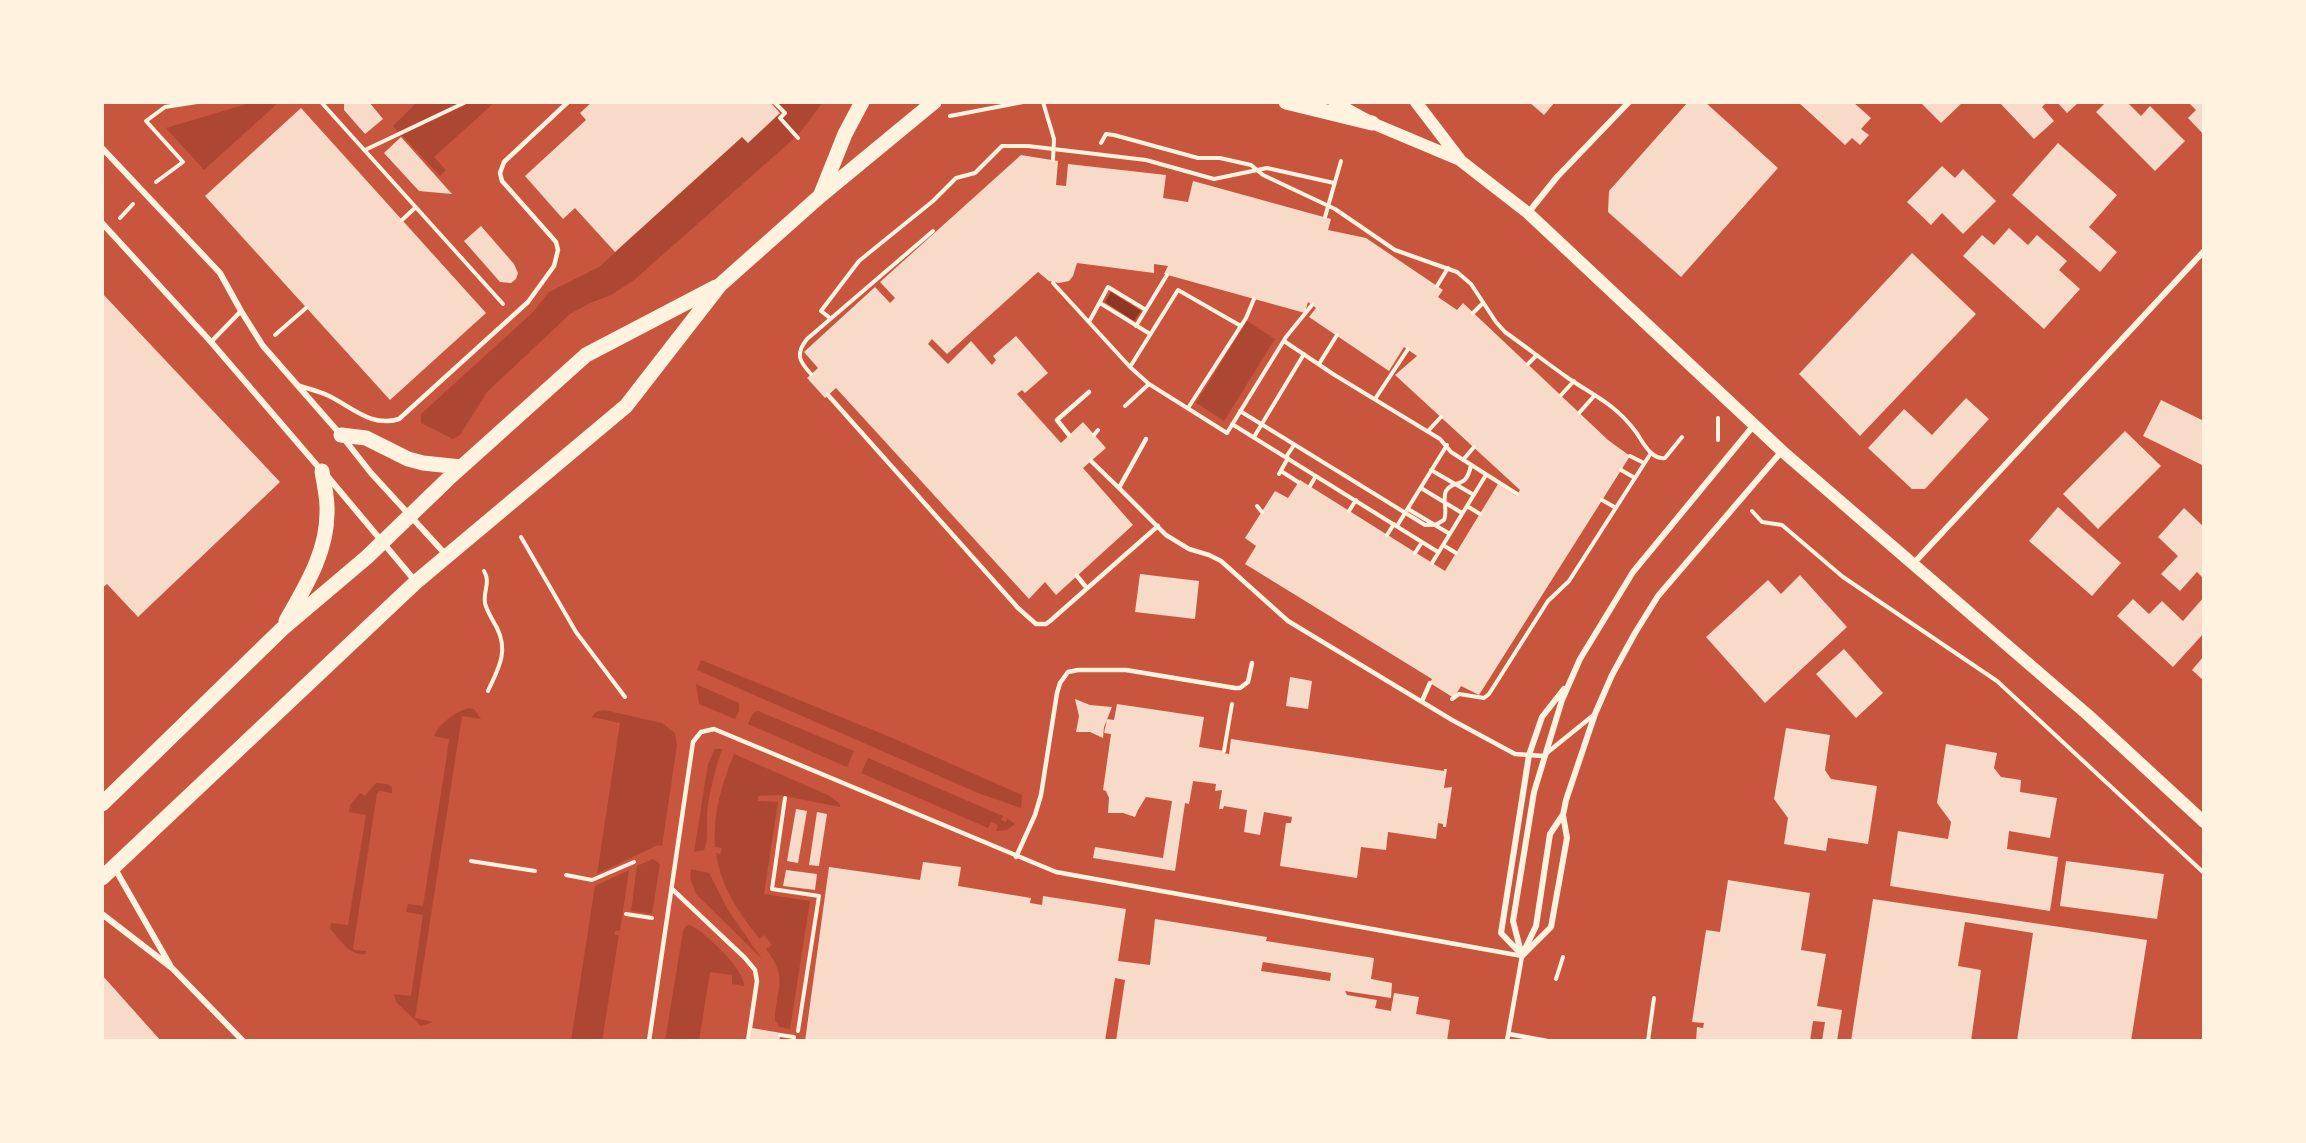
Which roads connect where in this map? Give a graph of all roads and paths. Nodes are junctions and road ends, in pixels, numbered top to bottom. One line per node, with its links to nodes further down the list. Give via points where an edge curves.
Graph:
1 (197, 102): 26 (path, via 165,108 146,121 183,162)
2 (321, 102): 20 (path)
3 (466, 102): 20 (path)
4 (567, 102): 50 (lane, via 504,162 500,173 502,182 556,242 558,250 554,266 542,284)
5 (774, 102): 16 (path, via 784,113 780,118)
6 (862, 102): 27 (main road)
7 (934, 102): 27 (main road)
8 (1023, 102): 14 (path)
9 (1043, 102): 19 (path)
10 (1286, 102): 15 (main road)
11 (1334, 102): 15 (main road)
12 (1416, 102): 22 (main road)
13 (1629, 102): 30 (street)
14 (1000, 108)
15 (1372, 123): 22 (main road)
16 (798, 138)
17 (1101, 143): 24 (path, via 1106,134 1114,135 1198,158 1241,162)
18 (102, 148): 26 (street)
19 (1054, 149): 21 (path); 24 (path, via 1146,160 1214,179); 51 (path, via 1002,146 975,173 956,178 859,261 821,311)
20 (365, 150): 29 (path)
21 (1053, 160)
22 (1461, 160): 30 (main road)
23 (1341, 161): 25 (path)
24 (1258, 170): 25 (path, via 1267,168); 28 (path)
25 (1334, 183): 28 (path)
26 (144, 192): 34 (path); 48 (street, via 220,273)
27 (820, 196): 40 (main road)
28 (1328, 206): 31 (path); 37 (path, via 1395,250)
29 (416, 207): 32 (path); 50 (path)
30 (1528, 213): 71 (main road)
31 (1325, 217)
32 (402, 220)
33 (102, 223): 34 (street)
34 (108, 230): 58 (street)
35 (933, 231): 51 (path)
36 (2204, 251): 145 (street)
37 (1448, 268): 41 (path); 44 (path, via 1464,277)
38 (1167, 275): 47 (path)
39 (1053, 283): 52 (path)
40 (720, 285): 103 (main road, via 586,355); 143 (main road, via 626,406)
41 (1437, 286)
42 (1254, 299): 54 (path)
43 (1100, 303): 47 (path, via 1108,287); 52 (path); 53 (path)
44 (1483, 303): 49 (path); 62 (path, via 1505,332)
45 (1312, 305): 57 (path)
46 (306, 308): 59 (path)
47 (1146, 310): 53 (path)
48 (241, 311): 58 (lane); 59 (street)
49 (1473, 312)
50 (513, 316): 69 (lane, via 406,414 392,421 363,416 325,394)
51 (830, 318): 66 (path, via 800,348 801,359)
52 (1089, 322): 65 (path)
53 (1136, 326): 55 (path)
54 (1241, 326): 55 (path, via 1178,290); 77 (path)
55 (1150, 334): 65 (path)
56 (1337, 335): 63 (path)
57 (1284, 341): 61 (path); 78 (path)
58 (211, 342): 106 (street)
59 (263, 346): 69 (street)
60 (1408, 350): 75 (path)
61 (1304, 354): 63 (path); 82 (path)
62 (1537, 355): 64 (path); 67 (path)
63 (1319, 364): 75 (path)
64 (1528, 364)
65 (1130, 367): 68 (path)
66 (811, 374)
67 (1574, 381): 73 (path); 74 (path)
68 (1149, 384): 76 (path); 77 (path)
69 (299, 386): 86 (street)
70 (1089, 392): 87 (lane, via 1057,420)
71 (1719, 392): 83 (main road); 107 (path)
72 (828, 395): 149 (lane, via 1033,622 1050,621)
73 (1561, 395)
74 (1595, 395): 79 (path); 96 (path, via 1623,414)
75 (1375, 399): 85 (path)
76 (1125, 406)
77 (1188, 409): 81 (path, via 1227,433)
78 (1240, 411): 81 (path); 82 (path)
79 (1579, 413)
80 (1441, 417): 85 (path)
81 (1232, 424): 89 (path)
82 (1262, 424): 89 (path); 92 (path)
83 (1754, 424): 95 (main road); 107 (street)
84 (1098, 430): 88 (path)
85 (1428, 431): 93 (path)
86 (341, 435): 103 (main road, via 366,438 408,459); 129 (street)
87 (1070, 435)
88 (1094, 435)
89 (1254, 437): 98 (path)
90 (1682, 437): 96 (path, via 1665,458)
91 (1146, 439): 114 (lane)
92 (1294, 445): 98 (path); 126 (path)
93 (1446, 445): 99 (path); 104 (path)
94 (1474, 447): 99 (path)
95 (1782, 451): 145 (main road); 158 (street, via 1658,597 1626,650)
96 (1651, 453): 101 (path)
97 (1630, 456): 101 (path)
98 (1287, 458): 109 (path); 111 (path, via 1280,473)
99 (1463, 460): 102 (path)
100 (1091, 461): 114 (lane)
101 (1644, 464): 110 (path)
102 (1471, 465): 108 (path); 112 (path, via 1469,476)
103 (461, 467): 129 (main road)
104 (1431, 470): 112 (path); 115 (path)
105 (1621, 470): 110 (path)
106 (322, 471): 138 (street); 150 (main road, via 328,510 325,541 311,577)
107 (1717, 471): 152 (street, via 1632,574)
108 (1486, 475): 116 (path); 117 (path)
109 (1316, 476): 113 (path); 118 (path)
110 (1635, 478): 123 (path)
111 (1298, 483)
112 (1457, 485): 117 (path); 120 (path, via 1445,493)
113 (1310, 486)
114 (1119, 488): 133 (lane)
115 (1421, 488): 120 (path); 126 (path)
116 (1517, 494)
117 (1474, 495): 122 (path)
118 (1356, 500): 124 (path); 131 (path)
119 (1602, 500): 123 (path)
120 (1445, 503): 127 (path); 132 (path, via 1444,520)
121 (1257, 506): 125 (path)
122 (1467, 506): 127 (path); 128 (path)
123 (1616, 508): 159 (path, via 1569,581 1548,601 1489,694 1484,698 1459,694)
124 (1349, 511)
125 (1262, 512)
126 (1406, 512): 131 (path); 132 (path, via 1425,525)
127 (1462, 513): 134 (path)
128 (1480, 514)
129 (410, 516): 138 (main road); 143 (street)
130 (1758, 517): 172 (path, via 1762,522 1782,525 1842,576 1997,681)
131 (1395, 525): 135 (path); 137 (path)
132 (1435, 525): 134 (path)
133 (1158, 526): 149 (lane); 157 (lane, via 1178,544 1221,561 1288,621)
134 (1450, 534): 139 (path)
135 (1387, 535)
136 (521, 537): 155 (path, via 576,632)
137 (1422, 542): 140 (path); 142 (path)
138 (383, 543): 148 (street); 150 (main road)
139 (1443, 545): 140 (path); 141 (path)
140 (1438, 552): 144 (path)
141 (1456, 552)
142 (1415, 553)
143 (447, 556): 148 (main road)
144 (1432, 563)
145 (1912, 564): 166 (main road, via 2088,715)
146 (484, 571): 154 (path, via 488,579 484,597 503,650)
147 (1077, 576): 149 (lane)
148 (416, 582): 170 (main road)
149 (1086, 587)
150 (282, 629): 164 (main road)
151 (1252, 663): 167 (lane, via 1248,682 1240,688 1126,670 1068,672 1057,693 1040,801)
152 (1571, 680): 161 (street, via 1542,717); 162 (street)
153 (1430, 683): 157 (lane)
154 (488, 690)
155 (625, 697)
156 (1233, 700): 160 (path)
157 (1422, 701): 159 (lane)
158 (1595, 714): 162 (lane); 165 (street)
159 (1444, 715): 161 (lane, via 1515,754)
160 (1224, 751)
161 (1529, 755): 162 (lane); 179 (street, via 1500,933)
162 (1543, 756): 179 (street, via 1513,921)
163 (785, 798): 184 (path, via 772,889 819,896)
164 (102, 804)
165 (1563, 816): 179 (street, via 1550,834 1536,926); 179 (street, via 1567,838 1551,927)
166 (2204, 822)
167 (1016, 857): 175 (lane, via 714,729 701,732 693,742); 179 (lane, via 1079,878)
168 (471, 861): 171 (path)
169 (634, 862): 173 (path, via 591,880)
170 (114, 867): 174 (main road); 181 (street)
171 (535, 871)
172 (2204, 873)
173 (566, 876)
174 (102, 878)
175 (672, 889): 188 (lane); 189 (lane, via 755,970 757,981)
176 (102, 914): 181 (street)
177 (626, 914): 178 (path)
178 (652, 918)
179 (1522, 956): 185 (lane)
180 (1563, 957): 182 (path)
181 (172, 968): 187 (street)
182 (1556, 979)
183 (1654, 998): 193 (path)
184 (798, 1031)
185 (1509, 1034): 191 (lane); 192 (lane)
186 (780, 1035): 190 (path, via 794,1037)
187 (243, 1041)
188 (649, 1041)
189 (748, 1041)
190 (793, 1041)
191 (1508, 1041)
192 (1547, 1041)
193 (1648, 1041)

